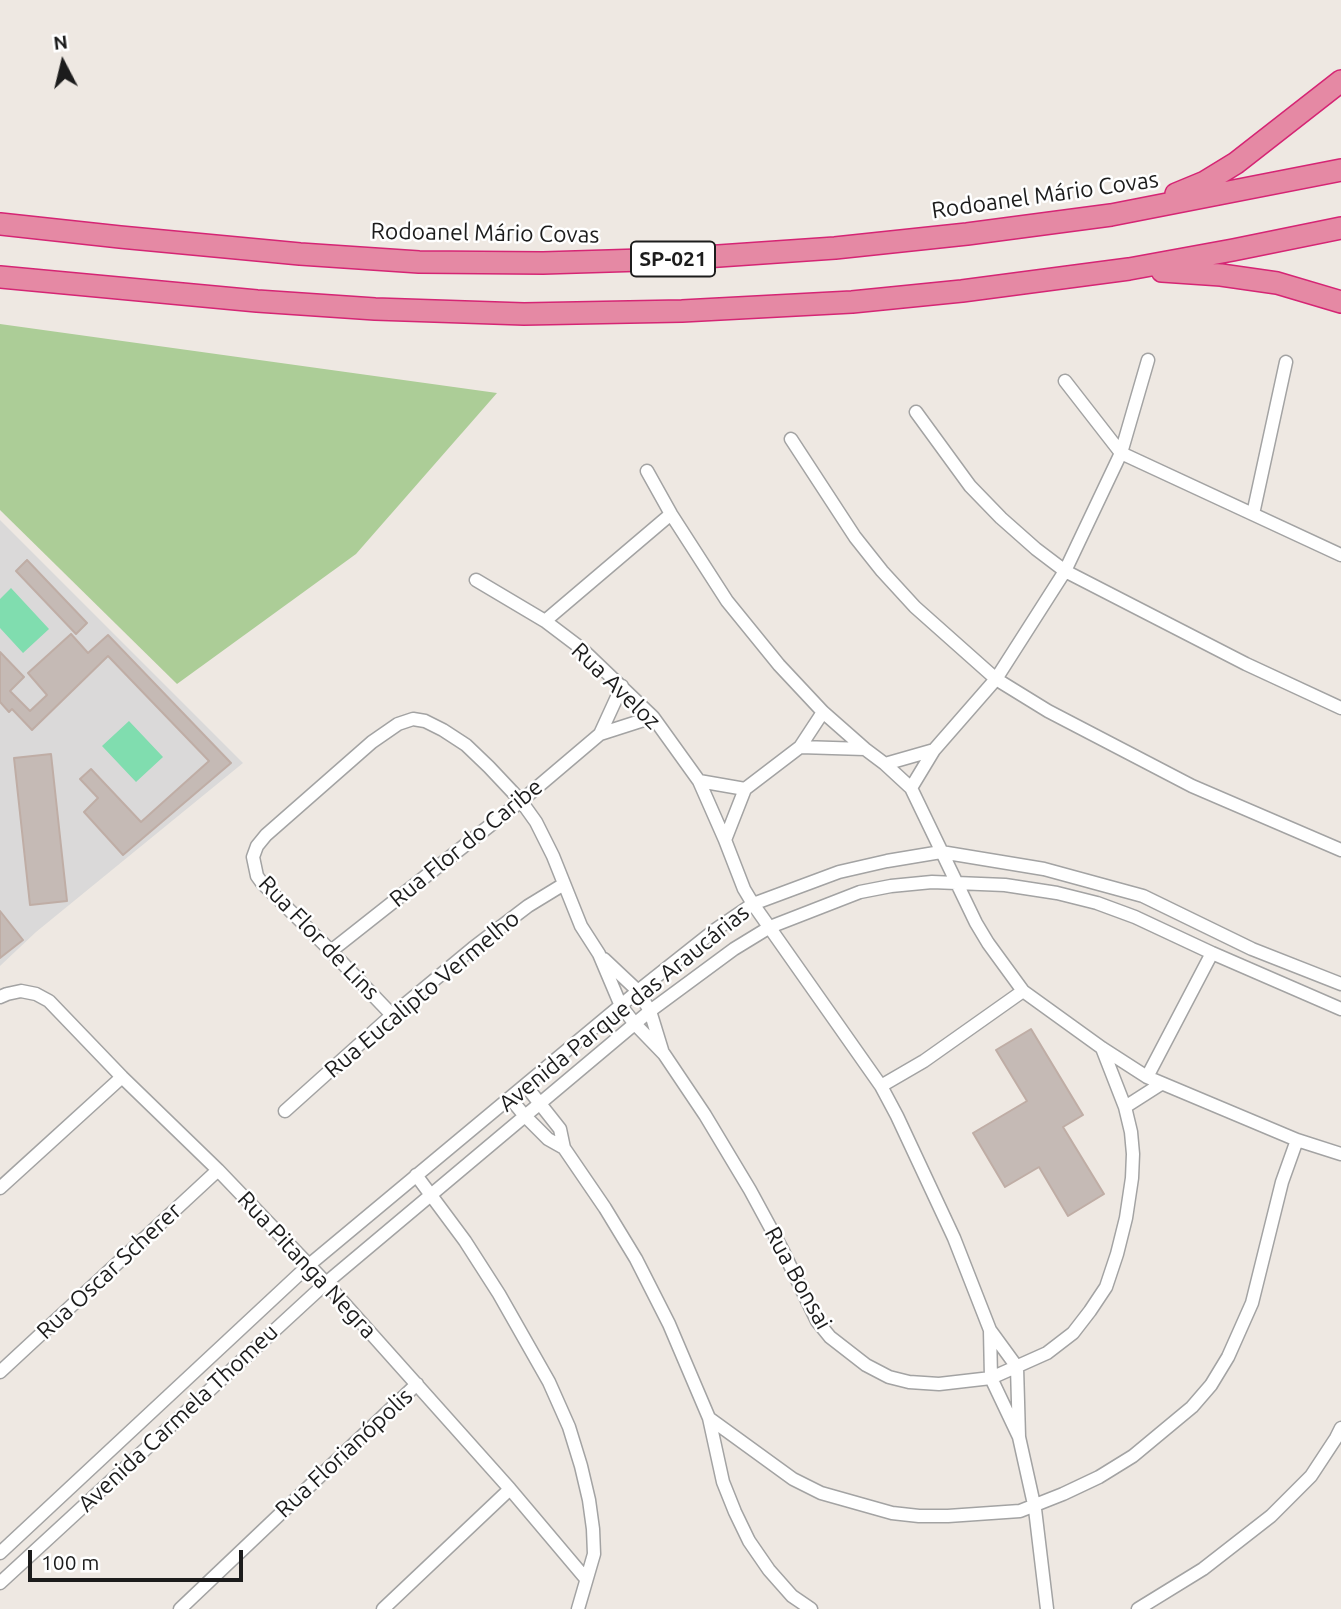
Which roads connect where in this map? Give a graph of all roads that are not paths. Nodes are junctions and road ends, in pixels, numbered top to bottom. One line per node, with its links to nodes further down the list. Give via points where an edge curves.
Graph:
1 (1341, 81): 3 (highway, via 1205,182)
2 (1341, 170): 3 (highway, Rodoanel Mário Covas / SP-021)
3 (1111, 215): 4 (highway, Rodoanel Mário Covas / SP-021, via 835,248 543,263 419,262 300,254)
4 (0, 224)
5 (1341, 228): 6 (highway, SP-021)
6 (1129, 269): 7 (highway, SP-021, via 852,302 524,314 283,303); 8 (highway, via 1277,283)
7 (0, 277)
8 (1341, 302)
9 (1148, 360): 14 (street)
10 (1286, 362): 17 (street)
11 (1065, 381): 14 (street)
12 (916, 412): 19 (street, via 1001,519)
13 (792, 439): 22 (street, via 882,571)
14 (1121, 453): 17 (street); 19 (street)
15 (647, 471): 16 (street)
16 (671, 514): 21 (street); 25 (street, via 727,601)
17 (1253, 514): 18 (street)
18 (1341, 555)
19 (1065, 571): 22 (street); 24 (street)
20 (476, 580): 21 (street, Rua Aveloz)
21 (545, 621): 23 (street, Rua Aveloz)
22 (996, 679): 30 (street); 37 (street, via 1192,786)
23 (622, 686): 26 (street, Rua Aveloz); 27 (street)
24 (1341, 708)
25 (823, 712): 28 (street); 29 (street)
26 (653, 717): 27 (street); 32 (street, Rua Aveloz)
27 (600, 734): 35 (street, Rua Flor do Caribe)
28 (800, 747): 29 (street); 34 (street)
29 (864, 749): 31 (street)
30 (934, 750): 31 (street); 33 (street)
31 (885, 764): 33 (street)
32 (699, 781): 34 (street); 36 (street, Rua Aveloz)
33 (911, 788): 38 (street)
34 (745, 789): 36 (street)
35 (521, 801): 40 (street, via 536,822); 43 (street, Rua Flor do Caribe); 43 (street, Rua Flor de Lins, via 466,745 425,721 398,724 372,742 266,835 253,857 262,883)
36 (725, 840): 41 (street, Rua Aveloz)
37 (1341, 850)
38 (941, 852): 39 (street); 41 (street, Avenida Parque das Araucárias, via 839,872); 46 (street, Avenida Parque das Araucárias, via 1044,869 1143,896 1252,949)
39 (956, 882): 42 (street, Avenida Parque das Araucárias, via 860,892); 44 (street, Avenida Parque das Araucárias, via 1005,885 1097,903); 48 (street, via 988,943)
40 (564, 884): 45 (street, via 581,926); 53 (street, Rua Eucalipto Vermelho, via 528,906)
41 (752, 904): 42 (street, Rua Aveloz); 47 (street, Avenida Parque das Araucárias)
42 (770, 928): 52 (street, Avenida Parque das Araucárias); 61 (street, Rua Aveloz)
43 (331, 951): 53 (street, Rua Flor de Lins)
44 (1212, 953): 51 (street, Avenida Parque das Araucárias); 58 (street)
45 (599, 954): 47 (street); 50 (street)
46 (1341, 984)
47 (638, 991): 50 (street, Avenida Parque das Araucárias); 52 (street)
48 (1023, 991): 55 (street); 61 (street)
49 (0, 997): 57 (street, Rua Pitanga Negra, via 21,992 49,1002)
50 (621, 1006): 54 (street); 60 (street, Avenida Parque das Araucárias)
51 (1341, 1009)
52 (650, 1011): 54 (street, Avenida Parque das Araucárias); 56 (street)
53 (392, 1014): 65 (street, Rua Eucalipto Vermelho)
54 (635, 1024): 56 (street); 63 (street, Avenida Parque das Araucárias)
55 (1102, 1048): 58 (street); 64 (street, Rua Bonsai)
56 (664, 1054): 81 (street, Rua Bonsai, via 750,1190 817,1321 830,1337 889,1377 939,1384)
57 (122, 1077): 70 (street, Rua Pitanga Negra); 72 (street)
58 (1147, 1077): 59 (street)
59 (1161, 1084): 64 (street); 67 (street)
60 (526, 1086): 62 (street, Avenida Parque das Araucárias); 63 (street)
61 (881, 1086): 77 (street, Rua Aveloz, via 954,1238)
62 (510, 1098): 66 (street); 71 (street, Avenida Parque das Araucárias)
63 (539, 1102): 66 (street, Avenida Parque das Araucárias); 68 (street, via 560,1129)
64 (1125, 1107): 79 (street, Rua Bonsai, via 1132,1178 1106,1287 1073,1333 1047,1353)
65 (285, 1111)
66 (524, 1115): 68 (street); 73 (street, Avenida Parque das Araucárias)
67 (1297, 1140): 69 (street); 87 (street, via 1252,1303 1211,1385 1133,1456)
68 (564, 1148): 83 (street, via 636,1259)
69 (1341, 1154)
70 (218, 1170): 74 (street, Rua Pitanga Negra); 80 (street, Rua Oscar Scherer)
71 (416, 1175): 73 (street); 74 (street, Avenida Parque das Araucárias)
72 (0, 1188)
73 (431, 1194): 75 (street, Avenida Parque das Araucárias); 89 (street, via 523,1333 569,1427 593,1529 594,1554)
74 (309, 1265): 75 (street, Rua Pitanga Negra); 76 (street, Avenida Carmela Thomeu)
75 (326, 1283): 78 (street, Avenida Carmela Thomeu); 82 (street, Rua Pitanga Negra)
76 (252, 1320): 78 (street); 88 (street, Avenida Carmela Thomeu)
77 (990, 1330): 79 (street); 81 (street)
78 (268, 1335): 90 (street, Avenida Carmela Thomeu)
79 (1017, 1367): 81 (street, Rua Bonsai); 85 (street)
80 (0, 1372)
81 (991, 1378): 85 (street)
82 (417, 1384): 86 (street, Rua Pitanga Negra); 91 (street, Rua Florianópolis)
83 (709, 1418): 87 (street, via 793,1479 869,1507 948,1516); 94 (street, via 734,1513 769,1570)
84 (1341, 1428): 96 (street, via 1311,1476 1271,1516 1203,1569)
85 (1019, 1437): 87 (street)
86 (510, 1489): 89 (street, Rua Pitanga Negra); 92 (street)
87 (1034, 1506): 95 (street)
88 (0, 1553)
89 (586, 1579): 93 (street)
90 (0, 1583)
91 (180, 1609)
92 (383, 1609)
93 (578, 1609)
94 (811, 1609)
95 (1047, 1609)
96 (1138, 1609)

